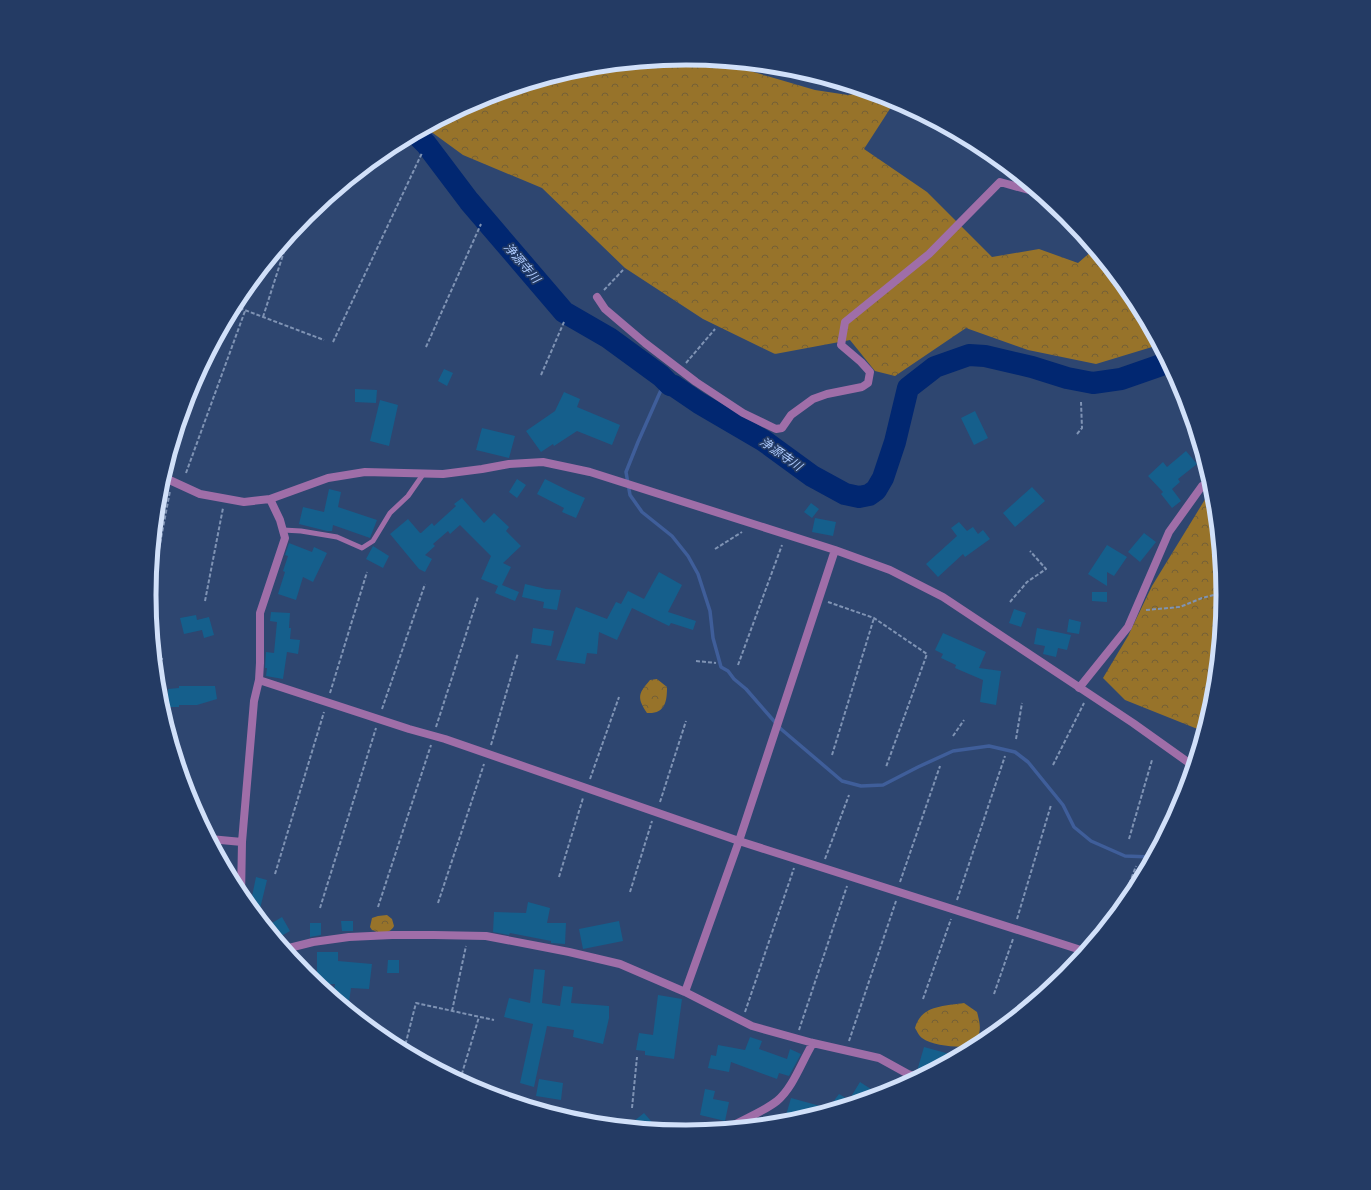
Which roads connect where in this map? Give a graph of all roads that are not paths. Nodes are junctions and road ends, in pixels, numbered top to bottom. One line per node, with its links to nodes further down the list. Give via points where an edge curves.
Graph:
1 (1025, 189): 2 (street, via 1000,182 929,254 845,322 842,345 870,372 868,383 862,387 813,399 791,415 782,428 776,429 743,412 696,382 605,309)
2 (597, 297)
3 (424, 473): 6 (street, via 365,472 335,477 319,480); 7 (lane, via 408,496 390,513 373,541 362,548 337,537); 8 (street, via 443,474 508,464 543,462 590,472)
4 (169, 480): 6 (street, via 200,494 244,502)
5 (1203, 485): 10 (street, via 1169,532 1128,627)
6 (270, 499): 7 (street)
7 (283, 530): 9 (street, via 285,538 260,613)
8 (835, 550): 10 (street, via 890,570 943,597); 13 (street)
9 (259, 680): 13 (street, via 445,739); 14 (street, via 254,701)
10 (1079, 688): 11 (street)
11 (1188, 762)
12 (216, 840): 14 (street)
13 (739, 841): 17 (street); 18 (street)
14 (242, 842): 15 (street)
15 (241, 883)
16 (290, 948): 18 (street, via 349,936 486,936 620,964)
17 (1079, 949)
18 (685, 992): 19 (street, via 752,1026)
19 (813, 1043): 20 (street, via 879,1058); 21 (street, via 794,1080 778,1100)
20 (910, 1075)
21 (739, 1122)

